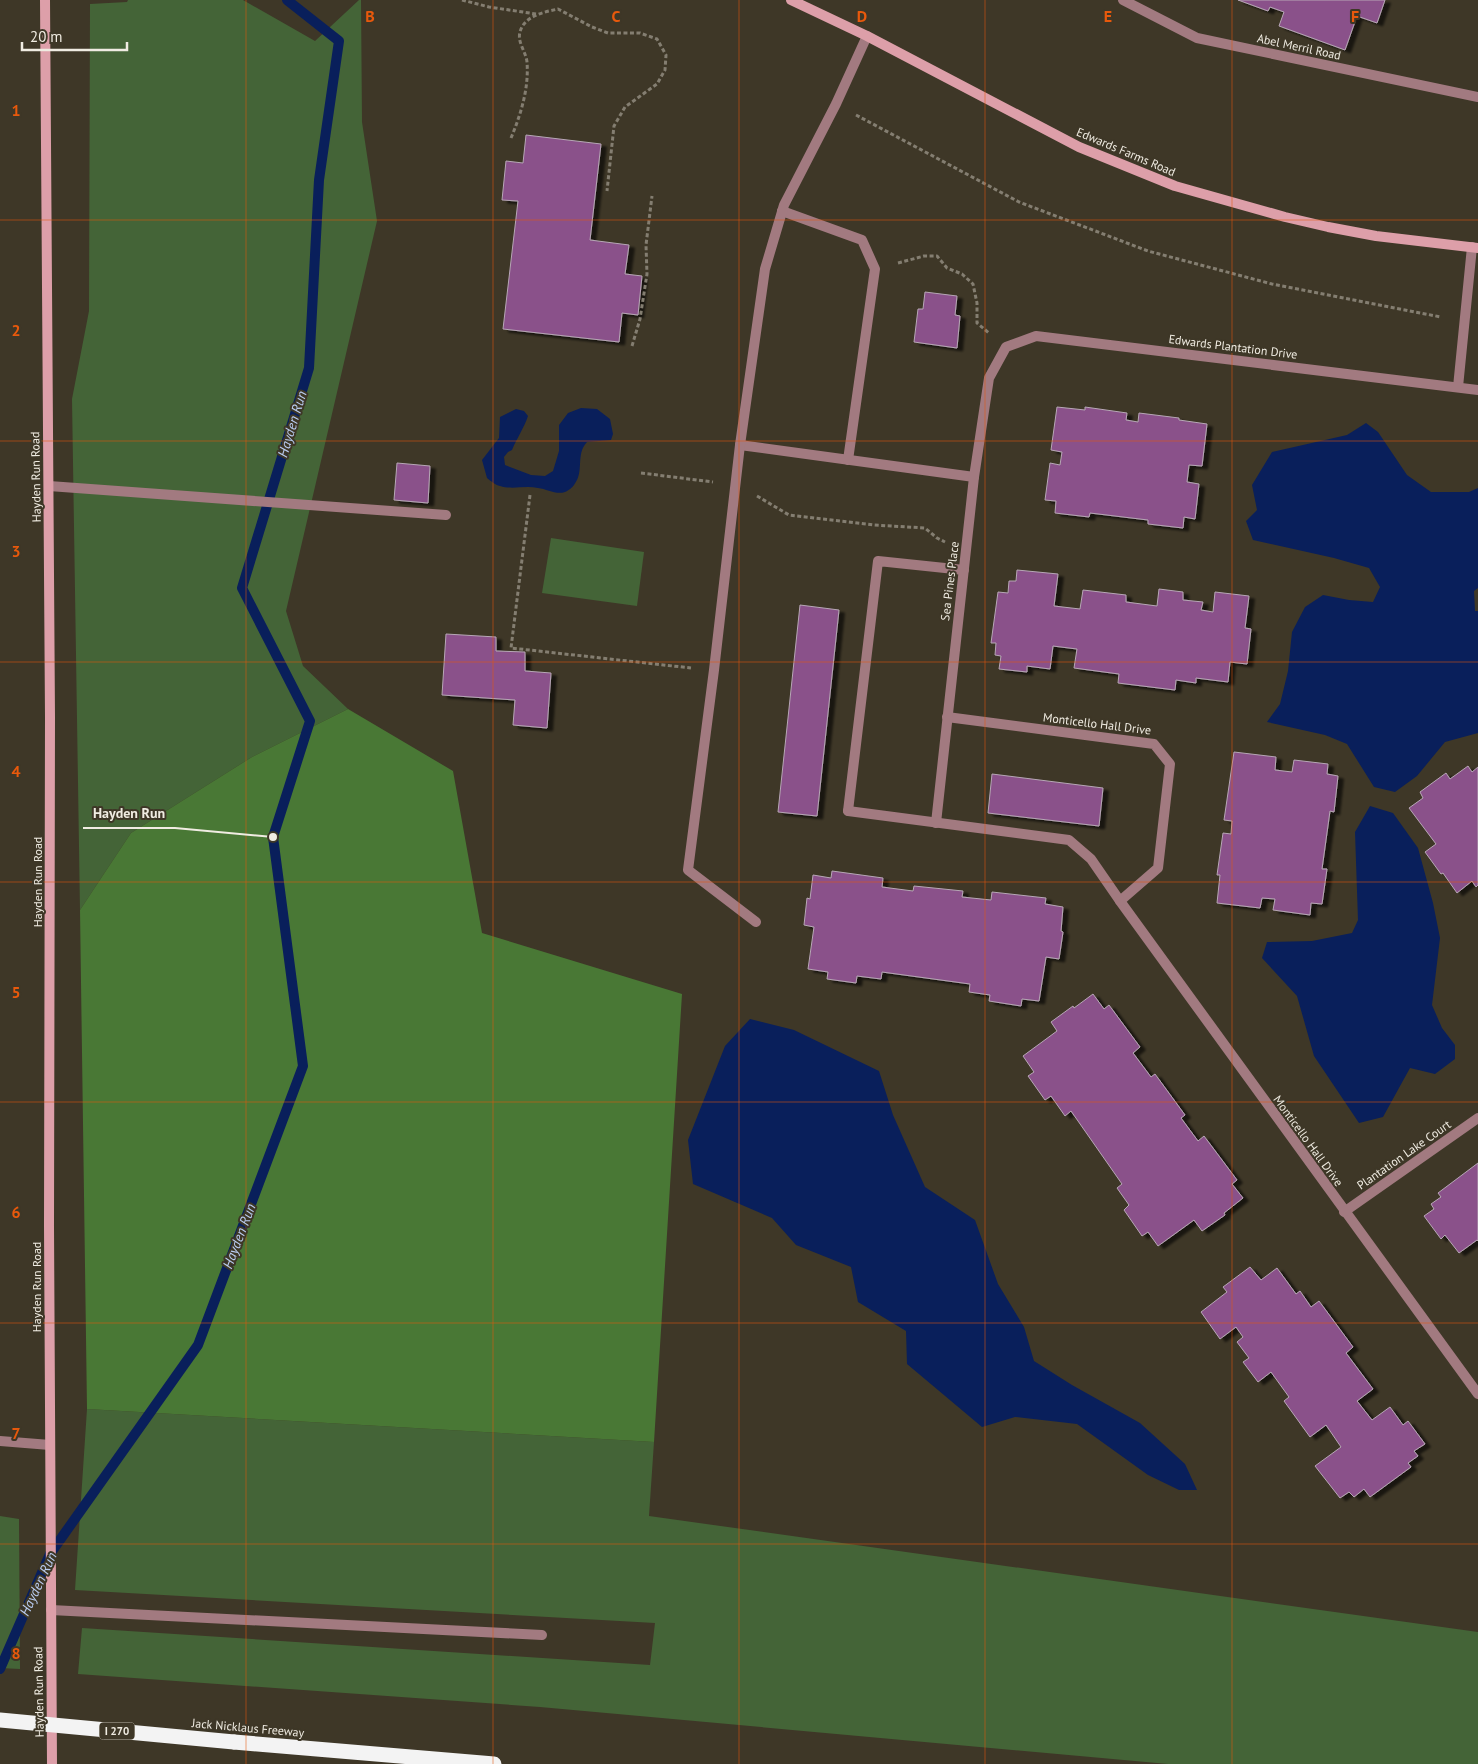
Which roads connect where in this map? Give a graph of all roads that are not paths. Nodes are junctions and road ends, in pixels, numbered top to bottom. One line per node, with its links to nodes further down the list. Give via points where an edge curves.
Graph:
1 (45, 0): 14 (main road, Hayden Run Road)
2 (791, 0): 4 (main road, Edwards Farms Road)
3 (1123, 0): 5 (street, Abel Merril Road, via 1197,38)
4 (867, 36): 6 (street); 7 (main road, Edwards Farms Road, via 1079,147 1175,186 1328,227)
5 (1478, 98)
6 (782, 211): 11 (street, via 764,269); 12 (street, via 862,240 875,269)
7 (1475, 247): 9 (street)
8 (1006, 347): 9 (street, Edwards Plantation Drive, via 1036,336); 13 (street, Sea Pines Place, via 989,378)
9 (1458, 387): 10 (street, Edwards Plantation Drive)
10 (1478, 390)
11 (740, 446): 12 (street); 20 (street, via 688,870)
12 (848, 460): 13 (street)
13 (974, 477): 16 (street, Sea Pines Place)
14 (49, 486): 15 (street); 25 (main road, Hayden Run Road)
15 (446, 515)
16 (964, 570): 17 (street, Sea Pines Place); 18 (street, Monticello Hall Drive, via 878,560 848,812)
17 (947, 717): 18 (street, Sea Pines Place); 19 (street, Monticello Hall Drive, via 1154,744 1170,764 1158,868)
18 (936, 823): 19 (street, Monticello Hall Drive, via 1069,840 1091,859)
19 (1120, 901): 22 (street, Monticello Hall Drive)
20 (756, 922)
21 (1478, 1118): 22 (street, Plantation Lake Court)
22 (1344, 1212): 23 (street, Monticello Hall Drive)
23 (1478, 1394)
24 (0, 1441): 25 (street)
25 (50, 1445): 26 (main road, Hayden Run Road)
26 (51, 1610): 27 (street); 29 (main road, Hayden Run Road)
27 (542, 1635)
28 (0, 1720): 30 (highway, Jack Nicklaus Freeway / I 270, bridge)
29 (52, 1764)
30 (494, 1764)

